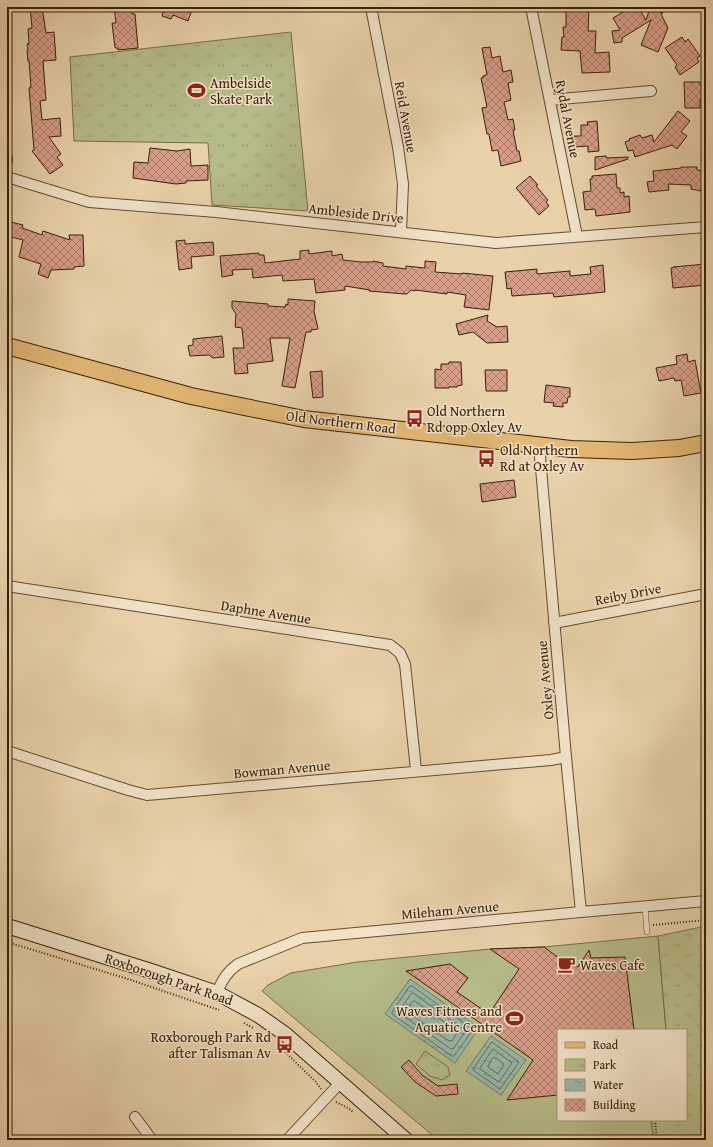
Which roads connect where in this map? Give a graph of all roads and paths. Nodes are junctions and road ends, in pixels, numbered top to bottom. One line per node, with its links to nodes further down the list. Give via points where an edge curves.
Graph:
1 (371, 7): 7 (street, Reid Avenue, via 403,184)
2 (532, 7): 4 (street, Rydal Avenue)
3 (651, 91): 4 (street)
4 (550, 100): 8 (street, Rydal Avenue)
5 (7, 177): 7 (street, Ambleside Drive, via 89,202 216,212)
6 (706, 227): 8 (street, Ambleside Drive)
7 (401, 232): 8 (street, Ambleside Drive, via 496,243)
8 (577, 236)
9 (7, 346): 11 (main road, Old Northern Road, via 192,396 304,419)
10 (706, 443): 11 (main road, Old Northern Road, via 679,448 632,451)
11 (539, 446): 14 (street, Oxley Avenue)
12 (7, 586): 17 (street, Daphne Avenue, via 390,645 400,653 405,664)
13 (706, 594): 14 (street, Reiby Drive)
14 (554, 623): 16 (street, Oxley Avenue)
15 (7, 751): 17 (street, Bowman Avenue, via 147,795)
16 (566, 757): 17 (street, Bowman Avenue); 20 (street, Oxley Avenue)
17 (416, 770)
18 (706, 901): 19 (street, Mileham Avenue)
19 (645, 907): 20 (street, Mileham Avenue); 23 (lane)
20 (581, 912): 26 (street, Mileham Avenue, via 302,938 238,964 223,978)
21 (706, 920): 23 (path)
22 (7, 926): 26 (street, Roxborough Park Road)
23 (647, 926): 24 (lane)
24 (647, 932)
25 (7, 942): 27 (path)
26 (217, 993): 31 (street, Roxborough Park Road, via 272,1025)
27 (220, 1010)
28 (243, 1023): 29 (path)
29 (253, 1028)
30 (281, 1048): 32 (path)
31 (340, 1084): 38 (street); 39 (street, Roxborough Park Road)
32 (323, 1092)
33 (334, 1102): 34 (path)
34 (354, 1113)
35 (136, 1117): 37 (street)
36 (655, 1121): 40 (path)
37 (152, 1140)
38 (287, 1140)
39 (406, 1140)
40 (657, 1140)

